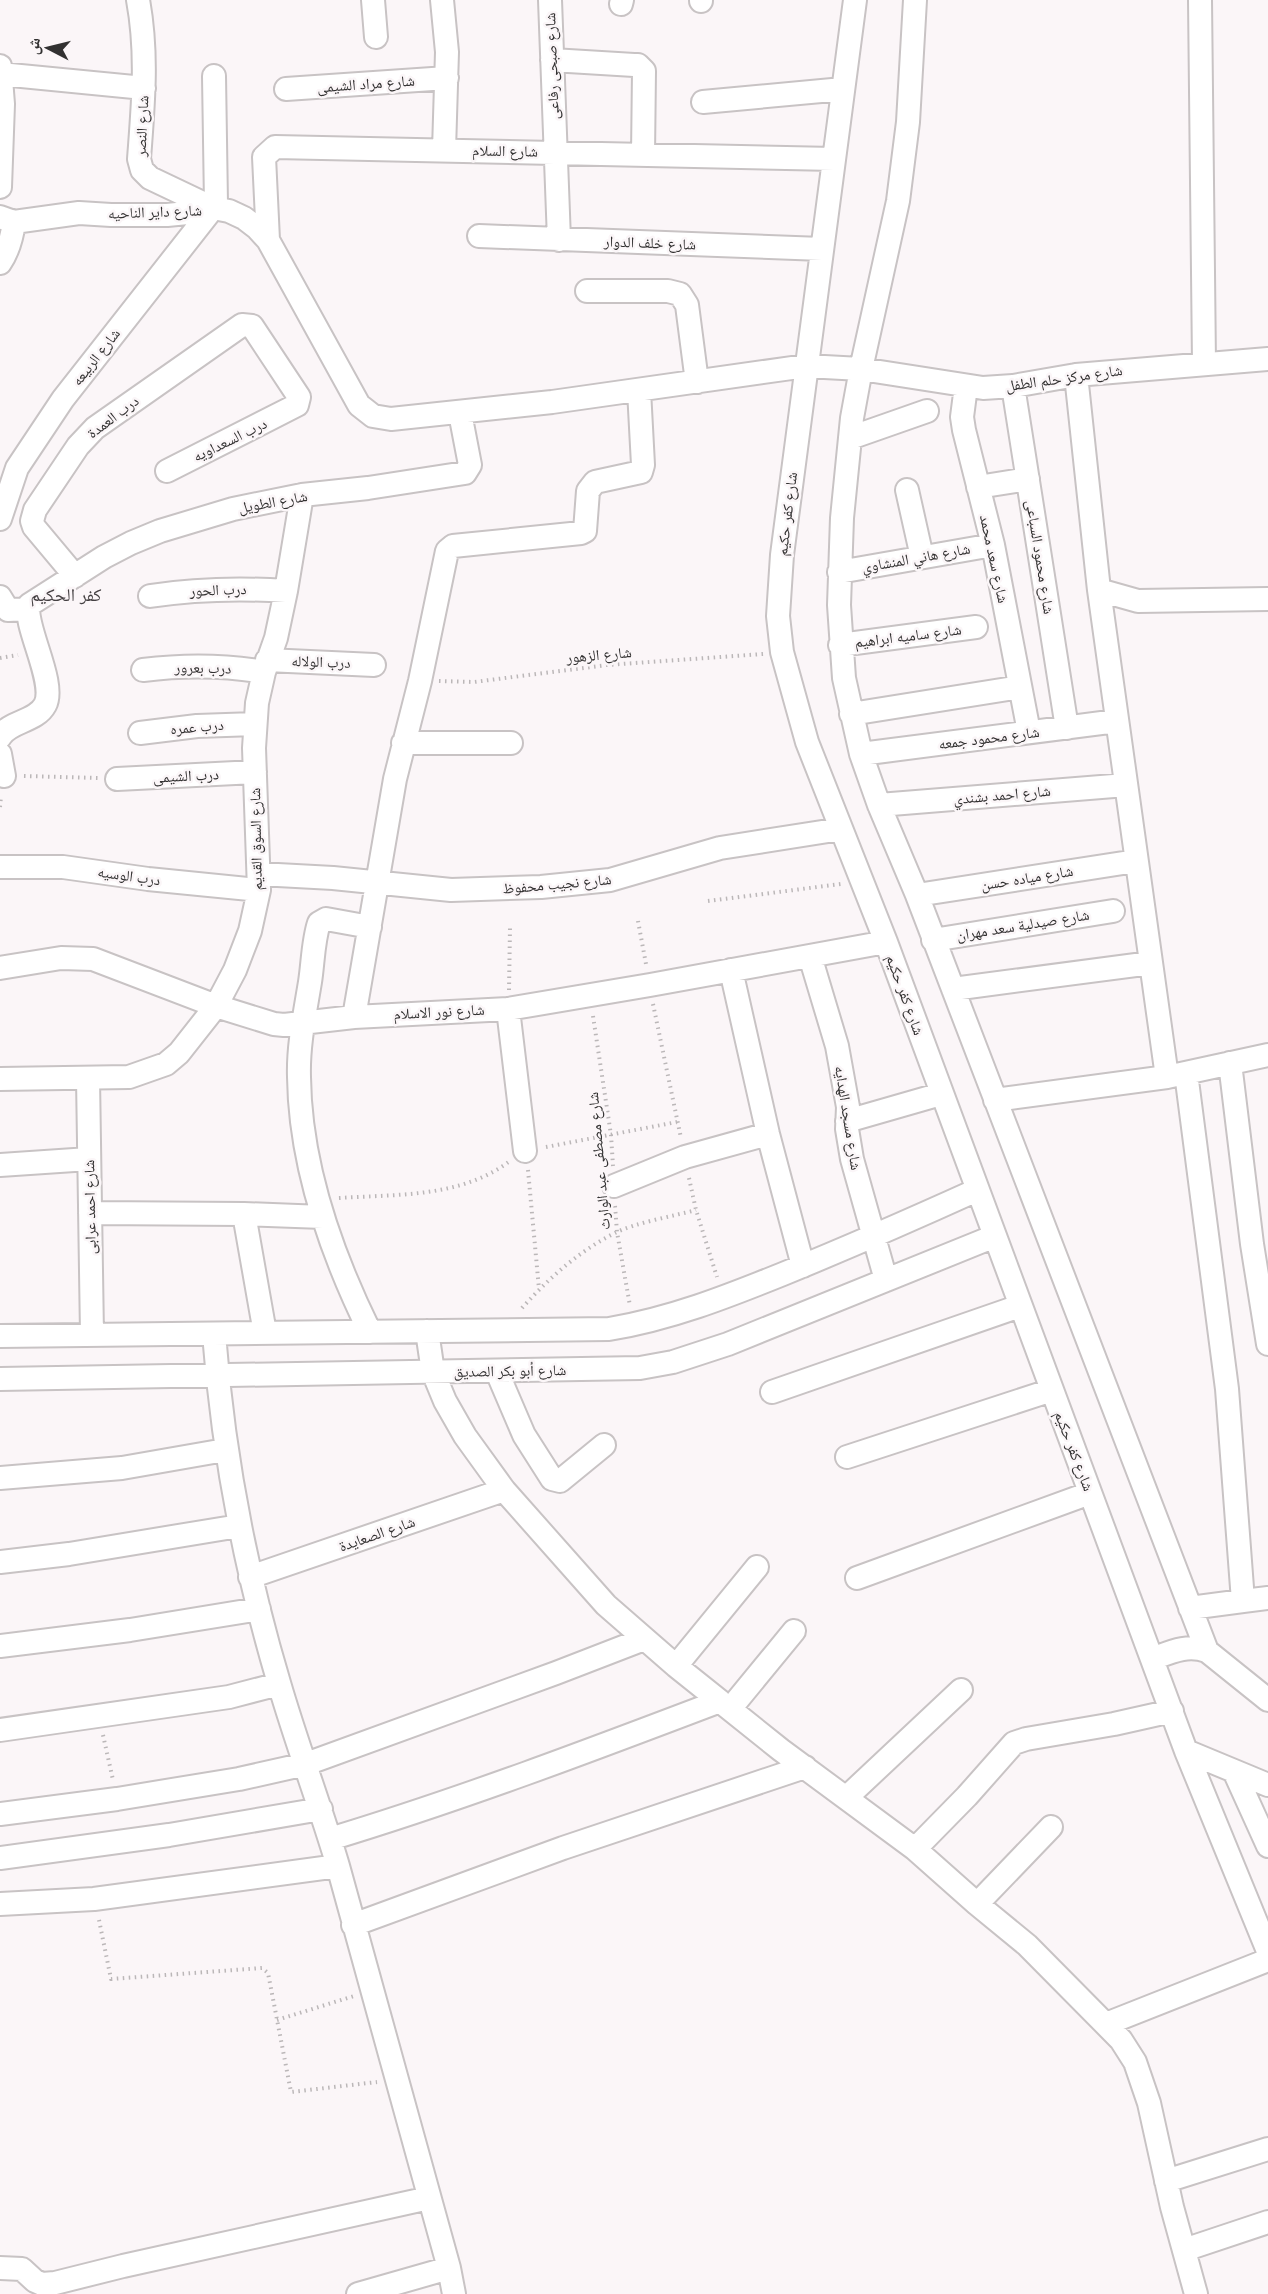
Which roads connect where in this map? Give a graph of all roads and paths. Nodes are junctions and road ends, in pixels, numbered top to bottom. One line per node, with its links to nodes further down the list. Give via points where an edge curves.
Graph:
1 (138, 0): 14 (street, شارع النصر, via 145,47)
2 (373, 0): 8 (street)
3 (442, 0): 13 (street)
4 (550, 0): 9 (street, شارع صبحى رفاعى)
5 (855, 0): 16 (street, شارع كفر حكيم)
6 (915, 0): 34 (street, via 908,122 898,201)
7 (1200, 0): 32 (street)
8 (376, 37)
9 (552, 60): 19 (street, شارع صبحى رفاعى); 20 (street, via 634,64 642,68)
10 (0, 66): 11 (street)
11 (0, 74): 14 (street); 22 (street)
12 (214, 76): 23 (street, شارع داير الناحيه)
13 (447, 78): 15 (street, شارع مراد الشيمى); 18 (street)
14 (144, 88): 23 (street, شارع النصر, via 139,159 142,170 150,178)
15 (286, 89)
16 (843, 89): 17 (street); 21 (street, شارع كفر حكيم)
17 (703, 102)
18 (444, 150): 19 (street, شارع السلام); 26 (street, شارع السلام, via 274,147 264,157)
19 (555, 153): 20 (street, شارع السلام); 27 (street, شارع صبحى رفاعى)
20 (643, 154): 21 (street, شارع السلام)
21 (834, 159): 28 (street, شارع كفر حكيم)
22 (0, 187)
23 (213, 208): 24 (street, شارع داير الناحيه, via 189,214 79,213); 26 (street, via 244,218); 49 (street, شارع الربيعه, via 63,399 17,468)
24 (7, 220): 29 (street, via 12,237)
25 (479, 236): 27 (street, شارع خلف الدوار)
26 (268, 240): 42 (street, شارع مركز حلم الطفل, via 365,412 382,419)
27 (559, 240): 28 (street, شارع خلف الدوار)
28 (822, 249): 33 (street, شارع كفر حكيم)
29 (0, 263)
30 (587, 291): 36 (street, via 680,294 687,305)
31 (1268, 359): 32 (street, شارع مركز حلم الطفل)
32 (1204, 363): 35 (street, شارع مركز حلم الطفل)
33 (806, 366): 34 (street, شارع مركز حلم الطفل); 36 (street, شارع مركز حلم الطفل); 62 (street, شارع كفر حكيم, via 778,590)
34 (861, 369): 37 (street, شارع مركز حلم الطفل); 43 (street)
35 (1076, 375): 38 (street, شارع مركز حلم الطفل); 54 (street)
36 (697, 382): 39 (street, شارع مركز حلم الطفل)
37 (966, 386): 38 (street, شارع مركز حلم الطفل); 46 (street, شارع سعد محمد, via 964,430)
38 (1013, 386): 45 (street, شارع محمود السباعى)
39 (639, 390): 42 (street, شارع مركز حلم الطفل); 66 (street, via 641,472 591,486 585,531 453,546 447,551)
40 (294, 409): 44 (street, درب السعداويه); 53 (street, درب العمدة, via 299,396 252,326 242,325 95,428 78,446 35,510 32,521)
41 (927, 411): 43 (street)
42 (460, 413): 48 (street, شارع الطويل, via 470,465 465,473)
43 (850, 438): 52 (street)
44 (167, 471)
45 (1028, 479): 46 (street); 71 (street, شارع محمود السباعى)
46 (978, 487): 50 (street, شارع سعد محمد)
47 (907, 490): 51 (street)
48 (302, 495): 53 (street, شارع الطويل, via 233,509 160,531); 55 (street, شارع السوق القديم)
49 (0, 519)
50 (993, 545): 51 (street, شارع هاني المنشاوي); 67 (street, شارع سعد محمد)
51 (922, 557): 52 (street, شارع هاني المنشاوي)
52 (839, 572): 61 (street)
53 (75, 576): 59 (street, شارع الطويل)
54 (1099, 590): 58 (street, via 1138,601); 69 (street)
55 (286, 591): 56 (street, درب الحور, via 195,589); 64 (street, شارع السوق القديم)
56 (150, 596)
57 (0, 597): 59 (street, via 8,610)
58 (1268, 599)
59 (33, 604): 74 (street, via 47,700 41,710)
60 (976, 627): 61 (street, شارع ساميه ابراهيم)
61 (840, 645): 68 (street)
62 (782, 652): 66 (path, شارع الزهور, via 607,665 474,682); 84 (street, شارع كفر حكيم, via 807,742)
63 (374, 665): 64 (street, درب الولاله)
64 (266, 666): 65 (street, درب بعرور); 70 (street, شارع السوق القديم)
65 (143, 670)
66 (420, 681): 75 (street)
67 (1020, 687): 68 (street); 72 (street, شارع سعد محمد)
68 (850, 714): 78 (street)
69 (1117, 721): 71 (street, شارع محمود جمعه); 82 (street)
70 (255, 724): 73 (street, درب عمره); 79 (street, شارع السوق القديم)
71 (1067, 728): 72 (street, شارع محمود جمعه)
72 (1029, 732): 78 (street, شارع محمود جمعه)
73 (140, 733)
74 (0, 737)
75 (403, 743): 76 (street); 89 (street)
76 (511, 743)
77 (0, 754): 80 (street)
78 (861, 754): 83 (street)
79 (255, 772): 81 (street, درب الشيمى); 88 (street, شارع السوق القديم)
80 (4, 776): 81 (path)
81 (117, 779)
82 (1126, 785): 83 (street, شارع احمد بشندي); 85 (street)
83 (879, 805): 90 (street)
84 (841, 830): 87 (street, شارع كفر حكيم); 89 (street, شارع نجيب محفوظ, via 720,848 627,876 592,882 451,890)
85 (1136, 861): 90 (street, شارع مياده حسن); 99 (street)
86 (0, 867): 88 (street, درب الوسيه, via 63,867 148,879)
87 (861, 881): 91 (path); 97 (street, شارع كفر حكيم)
88 (259, 882): 89 (street, شارع نجيب محفوظ); 105 (street, شارع السوق القديم, via 250,931)
89 (376, 882): 94 (street)
90 (917, 895): 96 (street)
91 (708, 901)
92 (1113, 911): 96 (street, شارع صيدلية سعد مهران)
93 (638, 921): 102 (path)
94 (370, 927): 107 (street); 108 (street, via 326,919 319,923)
95 (510, 928): 106 (path)
96 (933, 940): 103 (street)
97 (886, 942): 98 (street, شارع نور الاسلام); 114 (street, شارع كفر حكيم)
98 (810, 956): 101 (street, شارع نور الاسلام); 116 (street, شارع مسجد الهدايه, via 837,1046)
99 (1151, 963): 103 (street); 111 (street)
100 (0, 968): 105 (street, شارع نور الاسلام, via 61,958 93,959)
101 (731, 970): 102 (street, شارع نور الاسلام); 118 (street)
102 (650, 985): 104 (street, شارع نور الاسلام)
103 (953, 989): 115 (street)
104 (590, 994): 106 (street, شارع نور الاسلام); 119 (path, شارع مصطفى عبد الوارث)
105 (216, 1006): 108 (street, شارع نور الاسلام, via 274,1024); 112 (street, شارع السوق القديم, via 180,1053 166,1064 129,1077)
106 (508, 1009): 107 (street, شارع نور الاسلام); 120 (street)
107 (354, 1017): 108 (street, شارع نور الاسلام)
108 (303, 1023): 125 (street, via 300,1103)
109 (1268, 1055): 110 (street)
110 (1230, 1063): 111 (street); 144 (street)
111 (1176, 1075): 115 (street); 163 (street, via 1227,1389)
112 (88, 1078): 113 (street, شارع السوق القديم); 121 (street, شارع احمد عرابى)
113 (0, 1079)
114 (942, 1094): 116 (street); 124 (street, شارع كفر حكيم)
115 (995, 1100): 164 (street)
116 (847, 1121): 131 (street, شارع مسجد الهدايه, via 852,1159)
117 (677, 1122): 119 (path)
118 (768, 1134): 123 (street, via 685,1157); 132 (street)
119 (611, 1135): 120 (path); 123 (path, شارع مصطفى عبد الوارث)
120 (525, 1151): 125 (path, via 461,1186); 134 (path)
121 (89, 1159): 122 (street); 127 (street, شارع احمد عرابى)
122 (0, 1165)
123 (614, 1186): 129 (path, شارع مصطفى عبد الوارث)
124 (977, 1190): 130 (street, شارع كفر حكيم); 131 (street)
125 (320, 1208): 128 (street); 139 (street, via 347,1286)
126 (696, 1210): 129 (path)
127 (90, 1213): 128 (street); 142 (street, شارع احمد عرابى)
128 (244, 1214): 141 (street)
129 (617, 1232): 134 (path, via 574,1259); 136 (path, شارع مصطفى عبد الوارث)
130 (994, 1236): 133 (street, شارع أبو بكر الصديق); 135 (street, شارع كفر حكيم)
131 (874, 1237): 132 (street); 133 (street, شارع مسجد الهدايه)
132 (803, 1266): 136 (street, via 723,1298)
133 (886, 1280): 146 (street, شارع أبو بكر الصديق, via 673,1362 640,1368)
134 (539, 1289): 138 (path)
135 (1020, 1306): 149 (street, شارع كفر حكيم); 150 (street)
136 (633, 1325): 138 (street)
137 (427, 1331): 138 (street); 139 (street); 145 (street)
138 (501, 1331)
139 (370, 1332): 141 (street)
140 (214, 1334): 141 (street); 142 (street); 147 (street)
141 (265, 1334)
142 (93, 1335): 143 (street)
143 (0, 1336)
144 (1268, 1344)
145 (433, 1372): 146 (street, شارع أبو بكر الصديق); 147 (street, شارع أبو بكر الصديق); 155 (street, via 465,1436)
146 (497, 1372): 151 (street, via 524,1435 552,1479 560,1480)
147 (217, 1376): 148 (street, شارع أبو بكر الصديق); 152 (street)
148 (0, 1379)
149 (1052, 1390): 153 (street); 156 (street, شارع كفر حكيم)
150 (772, 1392)
151 (604, 1445)
152 (225, 1450): 154 (street, via 122,1468); 157 (street)
153 (847, 1457)
154 (0, 1478)
155 (504, 1490): 160 (street, شارع الصعايدة); 167 (street, via 606,1605)
156 (1090, 1493): 161 (street); 170 (street, شارع كفر حكيم)
157 (239, 1526): 158 (street); 160 (street)
158 (0, 1562)
159 (757, 1567): 171 (street)
160 (250, 1577): 165 (street)
161 (857, 1578)
162 (1268, 1598): 163 (street)
163 (1243, 1601): 164 (street)
164 (1190, 1608): 169 (street)
165 (259, 1609): 168 (street); 172 (street)
166 (794, 1631): 175 (street)
167 (644, 1639): 171 (street); 180 (street)
168 (0, 1646)
169 (1207, 1651): 170 (street, via 1185,1648); 174 (street)
170 (1152, 1659): 176 (street, شارع كفر حكيم)
171 (676, 1666): 175 (street)
172 (279, 1684): 177 (street, via 229,1697); 180 (street)
173 (961, 1690): 184 (street)
174 (1268, 1700)
175 (725, 1705): 181 (street); 189 (street, via 415,1814)
176 (1172, 1712): 179 (street, شارع كفر حكيم); 191 (street, via 1014,1743)
177 (99, 1716): 178 (street); 185 (path)
178 (0, 1730)
179 (1186, 1751): 182 (street); 198 (street, شارع كفر حكيم)
180 (306, 1764): 185 (street); 186 (street)
181 (805, 1767): 184 (street); 197 (street, via 563,1848)
182 (1234, 1771): 183 (street); 190 (street)
183 (1268, 1785)
184 (847, 1797): 191 (street)
185 (117, 1799): 187 (street)
186 (321, 1809): 189 (street); 192 (street)
187 (0, 1814)
188 (1051, 1827): 196 (street)
189 (330, 1839): 193 (street)
190 (1268, 1846)
191 (915, 1849): 196 (street)
192 (0, 1858)
193 (338, 1866): 194 (street); 197 (street)
194 (93, 1899): 195 (street); 201 (path, via 111,1979 262,1968 268,1973)
195 (0, 1904)
196 (977, 1904): 202 (street, via 1027,1945)
197 (353, 1925): 200 (street)
198 (1268, 1951)
199 (1268, 1960): 202 (street)
200 (372, 1991): 201 (path); 203 (street)
201 (277, 2020): 203 (path, via 291,2092)
202 (1106, 2024): 205 (street, via 1135,2062 1149,2103)
203 (396, 2079): 206 (street)
204 (1268, 2149): 205 (street)
205 (1166, 2181): 208 (street)
206 (429, 2198): 209 (street, via 55,2283 42,2284 22,2269); 210 (street)
207 (1268, 2222): 208 (street)
208 (1184, 2250): 213 (street)
209 (0, 2268)
210 (448, 2268): 211 (street); 212 (street)
211 (358, 2294)
212 (454, 2294)
213 (1196, 2294)

